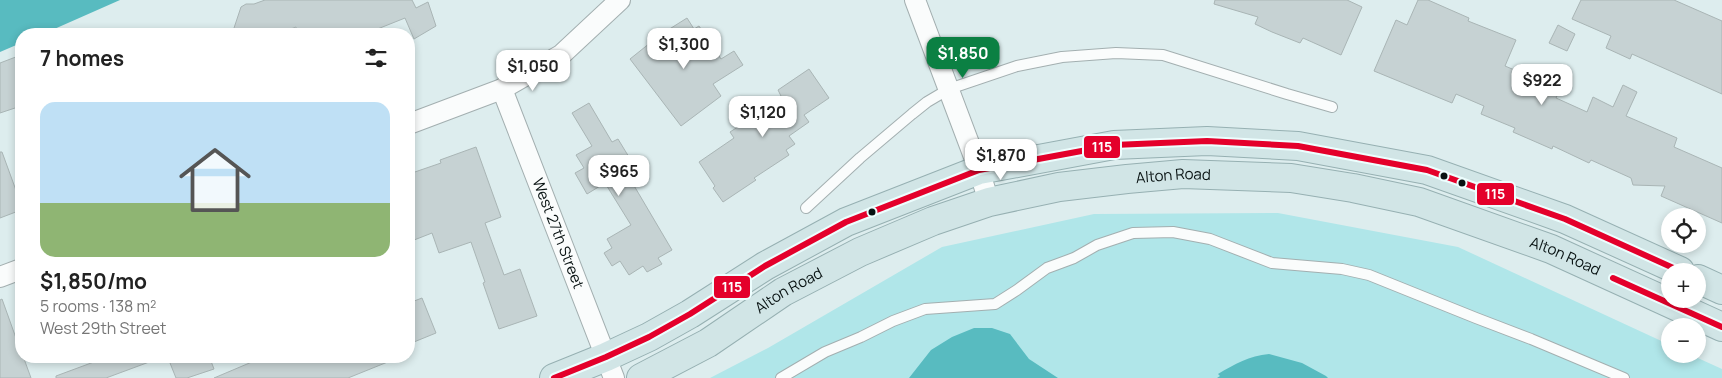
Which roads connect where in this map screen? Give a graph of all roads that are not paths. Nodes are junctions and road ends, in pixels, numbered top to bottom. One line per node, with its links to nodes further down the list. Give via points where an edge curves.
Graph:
1 (620, 0): 3 (street, via 561,55)
2 (915, 0): 4 (street)
3 (502, 89): 6 (street); 17 (street, West 27th Street)
4 (949, 90): 5 (lane, via 1017,66 1062,57 1116,53 1163,55); 7 (street); 10 (lane, via 912,114)
5 (1332, 107)
6 (415, 122)
7 (979, 170): 8 (highway, Alton Road, via 1114,145 1207,141 1298,146); 9 (street); 17 (highway, Alton Road, via 846,222 649,336)
8 (1423, 186): 9 (highway, Alton Road, via 1353,188 1291,178 1183,174 1059,187); 11 (highway, Alton Road, via 1564,219); 16 (highway, Alton Road)
9 (988, 202): 19 (highway, Alton Road, via 860,252 783,292 708,343)
10 (806, 208)
11 (1662, 263)
12 (15, 271): 13 (street)
13 (0, 277)
14 (1706, 283): 15 (highway)
15 (1722, 290)
16 (1722, 328)
17 (610, 368): 18 (highway, Alton Road)
18 (554, 378)
19 (641, 378)
20 (781, 378): 21 (lane, via 825,352 925,309 995,304 1047,268 1097,245 1133,233 1174,232 1210,239 1272,263 1342,268 1369,275)
21 (1624, 378)

